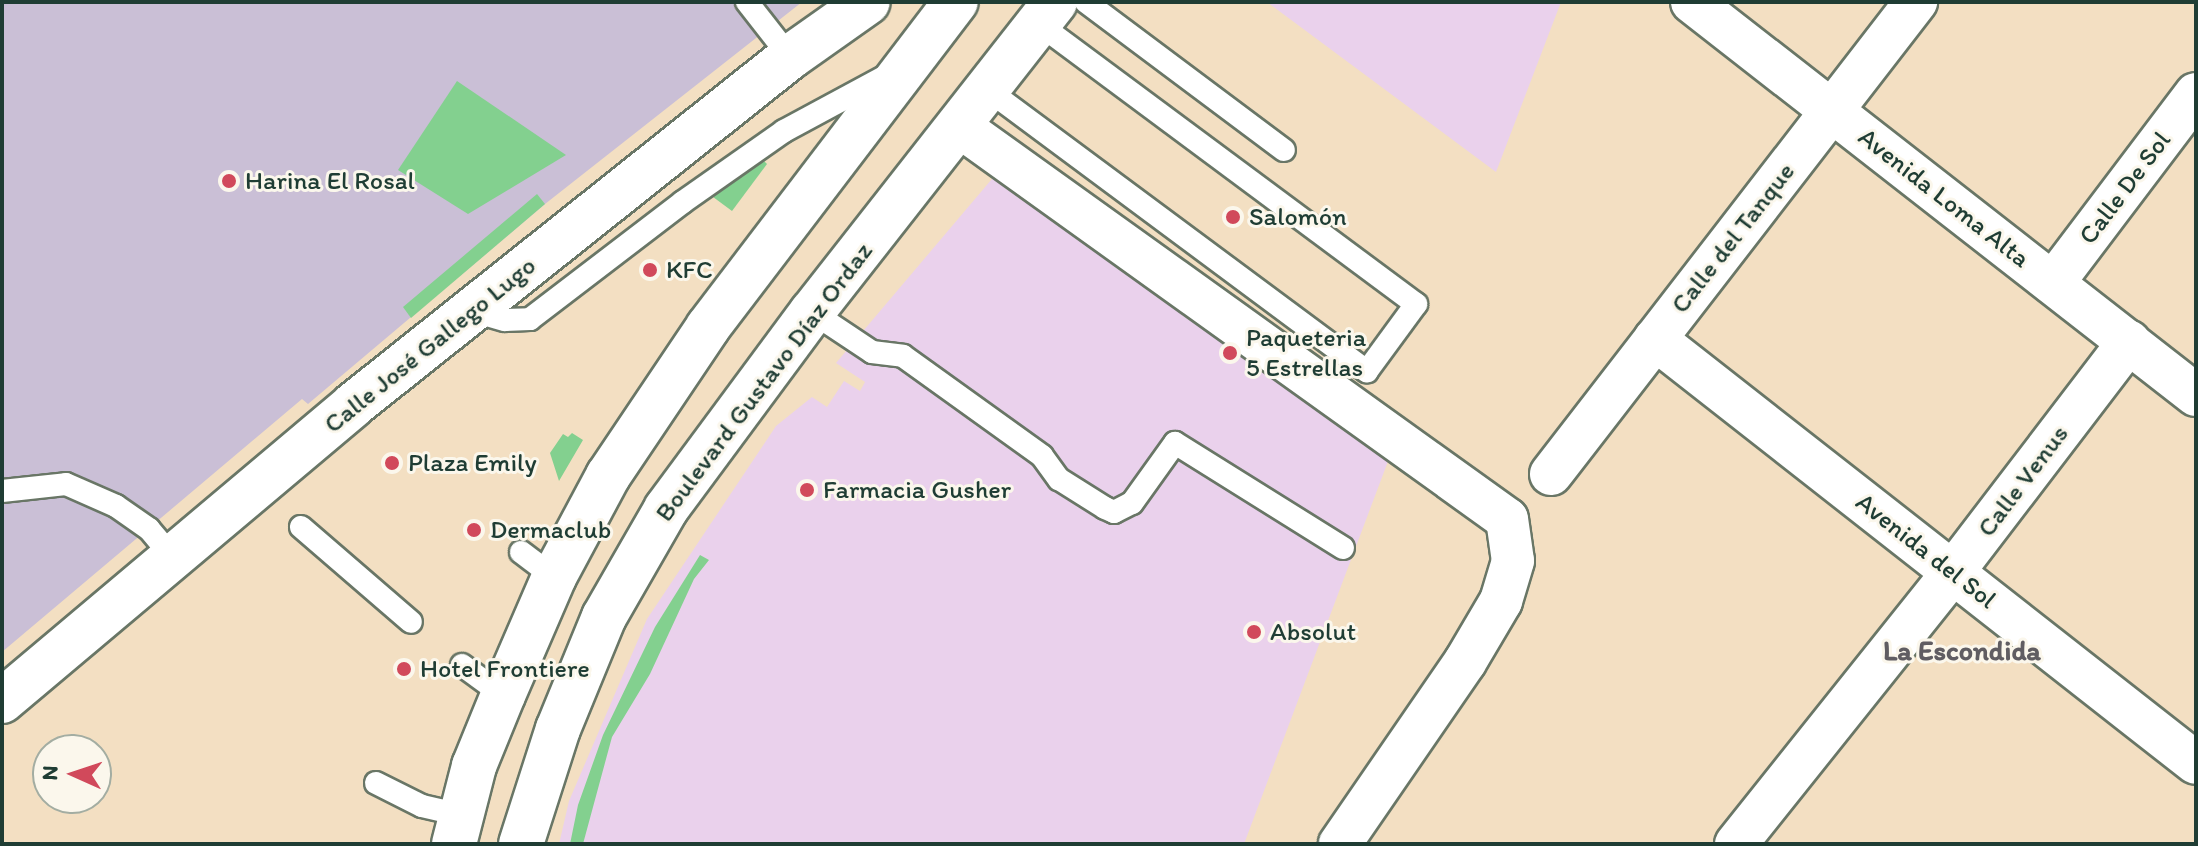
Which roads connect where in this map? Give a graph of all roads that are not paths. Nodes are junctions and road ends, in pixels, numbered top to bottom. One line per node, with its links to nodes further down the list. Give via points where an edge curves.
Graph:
1 (747, 2): 8 (lane)
2 (868, 2): 8 (main road, Calle José Gallego Lugo)
3 (956, 2): 9 (main road)
4 (1086, 2): 14 (lane)
5 (1692, 2): 12 (street, Avenida Loma Alta)
6 (1916, 2): 12 (street, Calle del Tanque)
7 (1047, 13): 10 (main road, Boulevard Gustavo Díaz Ordaz); 10 (lane, via 1416,304 1367,371)
8 (790, 57): 16 (main road, Calle José Gallego Lugo)
9 (908, 63): 16 (lane, via 784,131 530,319 505,320); 29 (main road, via 538,565)
10 (988, 90): 13 (main road, Boulevard Gustavo Díaz Ordaz)
11 (2196, 94): 15 (street, Calle De Sol)
12 (1832, 111): 15 (street, Avenida Loma Alta); 18 (street, Calle del Tanque)
13 (959, 126): 17 (main road, Boulevard Gustavo Díaz Ordaz); 35 (street, via 1507,519 1513,561 1501,601)
14 (1284, 150)
15 (2053, 283): 19 (street, Avenida Loma Alta)
16 (473, 311): 25 (main road, Calle José Gallego Lugo, via 266,496)
17 (812, 312): 24 (lane, via 872,352 903,356 1042,456 1059,479 1114,512 1132,503 1175,443); 34 (main road, Boulevard Gustavo Díaz Ordaz, via 666,509 604,617 558,729)
18 (1655, 339): 21 (street, Calle del Tanque); 26 (street, Avenida del Sol)
19 (2129, 342): 20 (street, Avenida Loma Alta); 26 (street, Calle Venus)
20 (2196, 395)
21 (1551, 474)
22 (2, 491): 25 (lane, via 66,484 116,506 149,529)
23 (301, 527): 27 (lane)
24 (1343, 548)
25 (173, 558): 30 (main road, Calle José Gallego Lugo)
26 (1953, 572): 31 (street, Avenida del Sol); 36 (street, Calle Venus)
27 (411, 622)
28 (462, 665): 29 (lane)
29 (503, 695): 33 (main road, via 474,766)
30 (2, 701)
31 (2196, 763)
32 (376, 783): 33 (lane)
33 (458, 830)
34 (521, 844)
35 (1340, 844)
36 (1736, 844)

